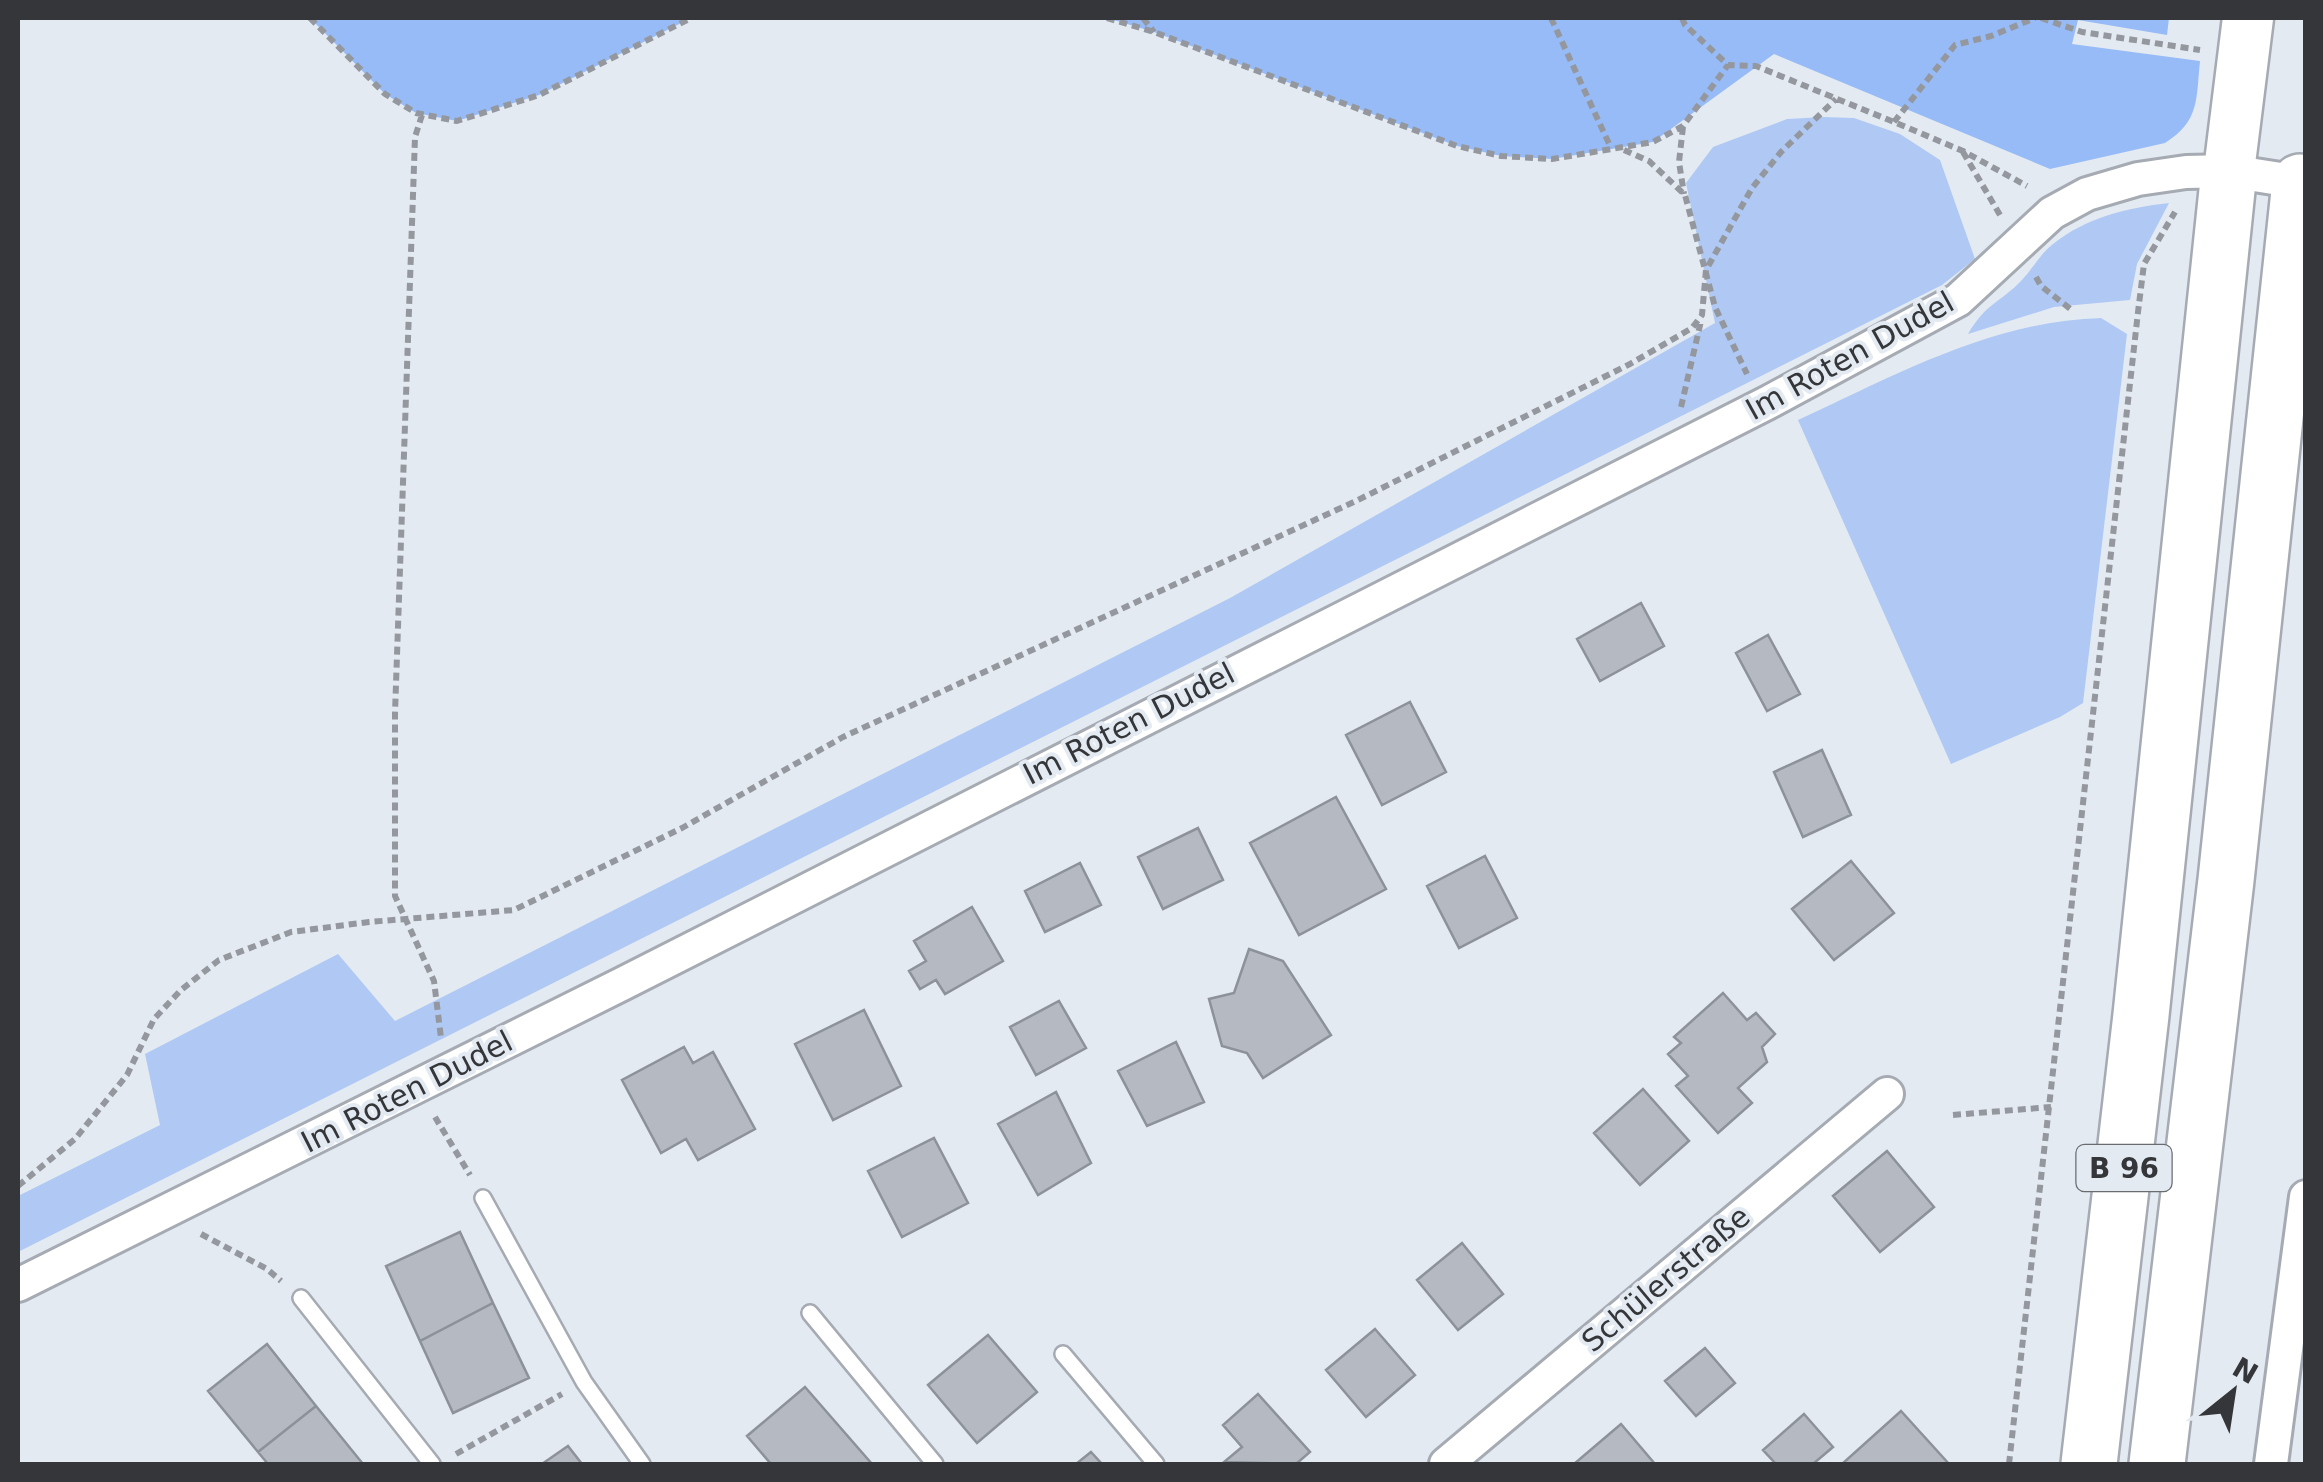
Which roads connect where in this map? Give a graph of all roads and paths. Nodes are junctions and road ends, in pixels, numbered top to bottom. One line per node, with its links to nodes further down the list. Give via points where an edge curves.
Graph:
1 (310, 18): 13 (path, via 385,94)
2 (691, 18): 13 (path, via 540,95 457,121)
3 (1107, 18): 9 (path)
4 (1143, 18): 9 (path)
5 (1552, 18): 16 (path)
6 (1682, 18): 11 (path)
7 (2038, 18): 10 (path, via 2082,32); 14 (path, via 1956,45)
8 (2248, 18): 18 (main road, B 96, via 2240,82)
9 (1154, 32): 16 (path, via 1457,146 1552,159)
10 (2200, 50)
11 (1728, 64): 12 (path, via 1756,66); 15 (path)
12 (1836, 98): 14 (path); 21 (path, via 1752,188)
13 (422, 115): 25 (path, via 415,137 396,713 395,896)
14 (1894, 122): 20 (path, via 2021,182)
15 (1683, 126): 16 (path, via 1642,145); 19 (path)
16 (1610, 147): 19 (path, via 1650,160)
17 (2304, 171): 18 (street, Im Roten Dudel); 48 (highway, B 96)
18 (2208, 172): 20 (street, Im Roten Dudel, via 2138,179); 29 (path, via 2144,264); 47 (highway, B 96, via 2142,1015)
19 (1684, 195): 21 (path)
20 (2052, 213): 23 (street, Im Roten Dudel, via 1958,300)
21 (1706, 270): 22 (path); 23 (path, via 1715,307)
22 (1702, 315): 24 (path); 25 (path, via 1692,328 1630,364 1339,509 843,737 682,828 514,910)
23 (1767, 403): 24 (street, Im Roten Dudel)
24 (1670, 451): 26 (street, Im Roten Dudel)
25 (406, 920): 26 (path, via 434,981 437,1026); 31 (path, via 292,932 219,960 154,1018 127,1076 76,1139)
26 (451, 1070): 27 (street, Im Roten Dudel)
27 (419, 1085): 33 (path); 34 (street, Im Roten Dudel)
28 (1886, 1094): 45 (street, Schülerstraße)
29 (2050, 1106): 30 (path); 46 (path)
30 (1953, 1116)
31 (18, 1186)
32 (2306, 1197): 49 (street)
33 (483, 1198): 39 (lane)
34 (166, 1212): 35 (street, Im Roten Dudel); 36 (path, via 267,1269)
35 (18, 1285)
36 (300, 1298): 41 (lane)
37 (810, 1313): 43 (lane)
38 (1063, 1354): 44 (lane)
39 (584, 1382): 40 (path); 42 (lane)
40 (454, 1455)
41 (432, 1464)
42 (642, 1464)
43 (935, 1464)
44 (1156, 1464)
45 (1446, 1464)
46 (2009, 1464)
47 (2089, 1464)
48 (2158, 1464)
49 (2271, 1464)

